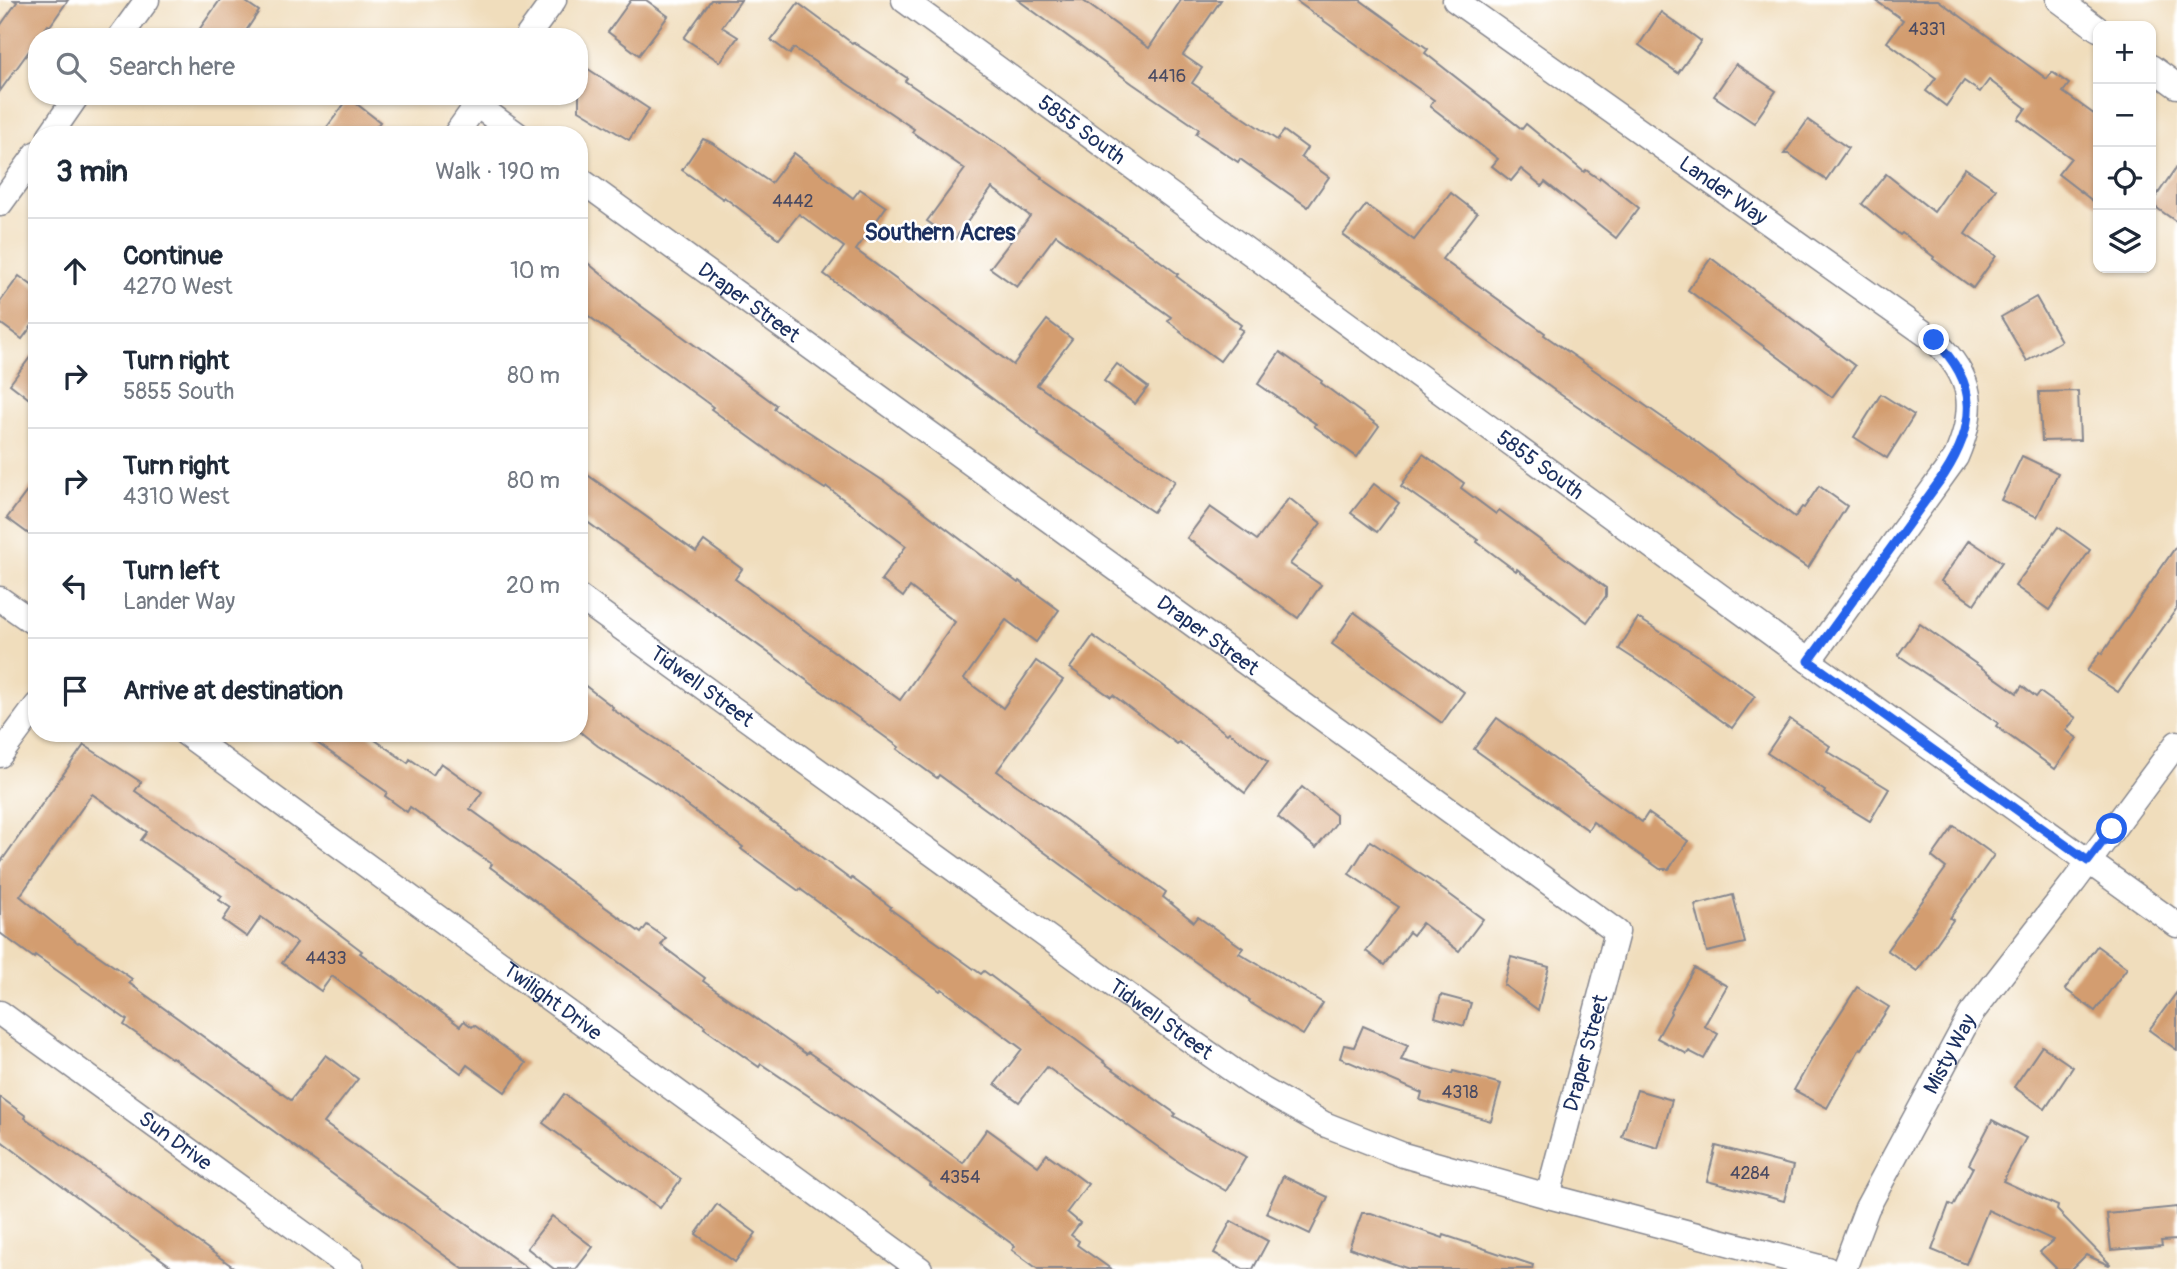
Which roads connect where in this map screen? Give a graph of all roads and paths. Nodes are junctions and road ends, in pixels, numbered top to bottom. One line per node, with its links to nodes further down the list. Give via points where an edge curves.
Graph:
1 (147, 0): 7 (street)
2 (554, 0): 8 (street)
3 (904, 0): 23 (street, 5855 South)
4 (1455, 0): 23 (street, Lander Way, via 1934,340 1963,378 1969,418 1956,457)
5 (2059, 0): 6 (street)
6 (2093, 25)
7 (127, 28)
8 (534, 28)
9 (2156, 71): 10 (street)
10 (2177, 86)
11 (72, 105): 14 (street)
12 (477, 105): 15 (street)
13 (484, 105): 16 (street)
14 (56, 126)
15 (462, 126)
16 (508, 126)
17 (28, 165): 19 (street)
18 (588, 186): 31 (street, Draper Street, via 1618,932)
19 (0, 204)
20 (0, 598): 22 (street)
21 (588, 604): 31 (street, Tidwell Street, via 1251,1083 1324,1124 1391,1150)
22 (28, 618)
23 (1809, 661): 28 (street, 5855 South)
24 (28, 717): 27 (street)
25 (197, 742): 33 (street, Twilight Drive)
26 (2177, 743): 28 (street, Misty Way)
27 (0, 755)
28 (2088, 861): 29 (street, 5855 South); 35 (street, Misty Way, via 1971,1014 1867,1208)
29 (2177, 925)
30 (0, 1013): 32 (street, Sun Drive)
31 (1548, 1196): 34 (street, Tidwell Street)
32 (352, 1269)
33 (920, 1269)
34 (1827, 1269)
35 (1844, 1269)

